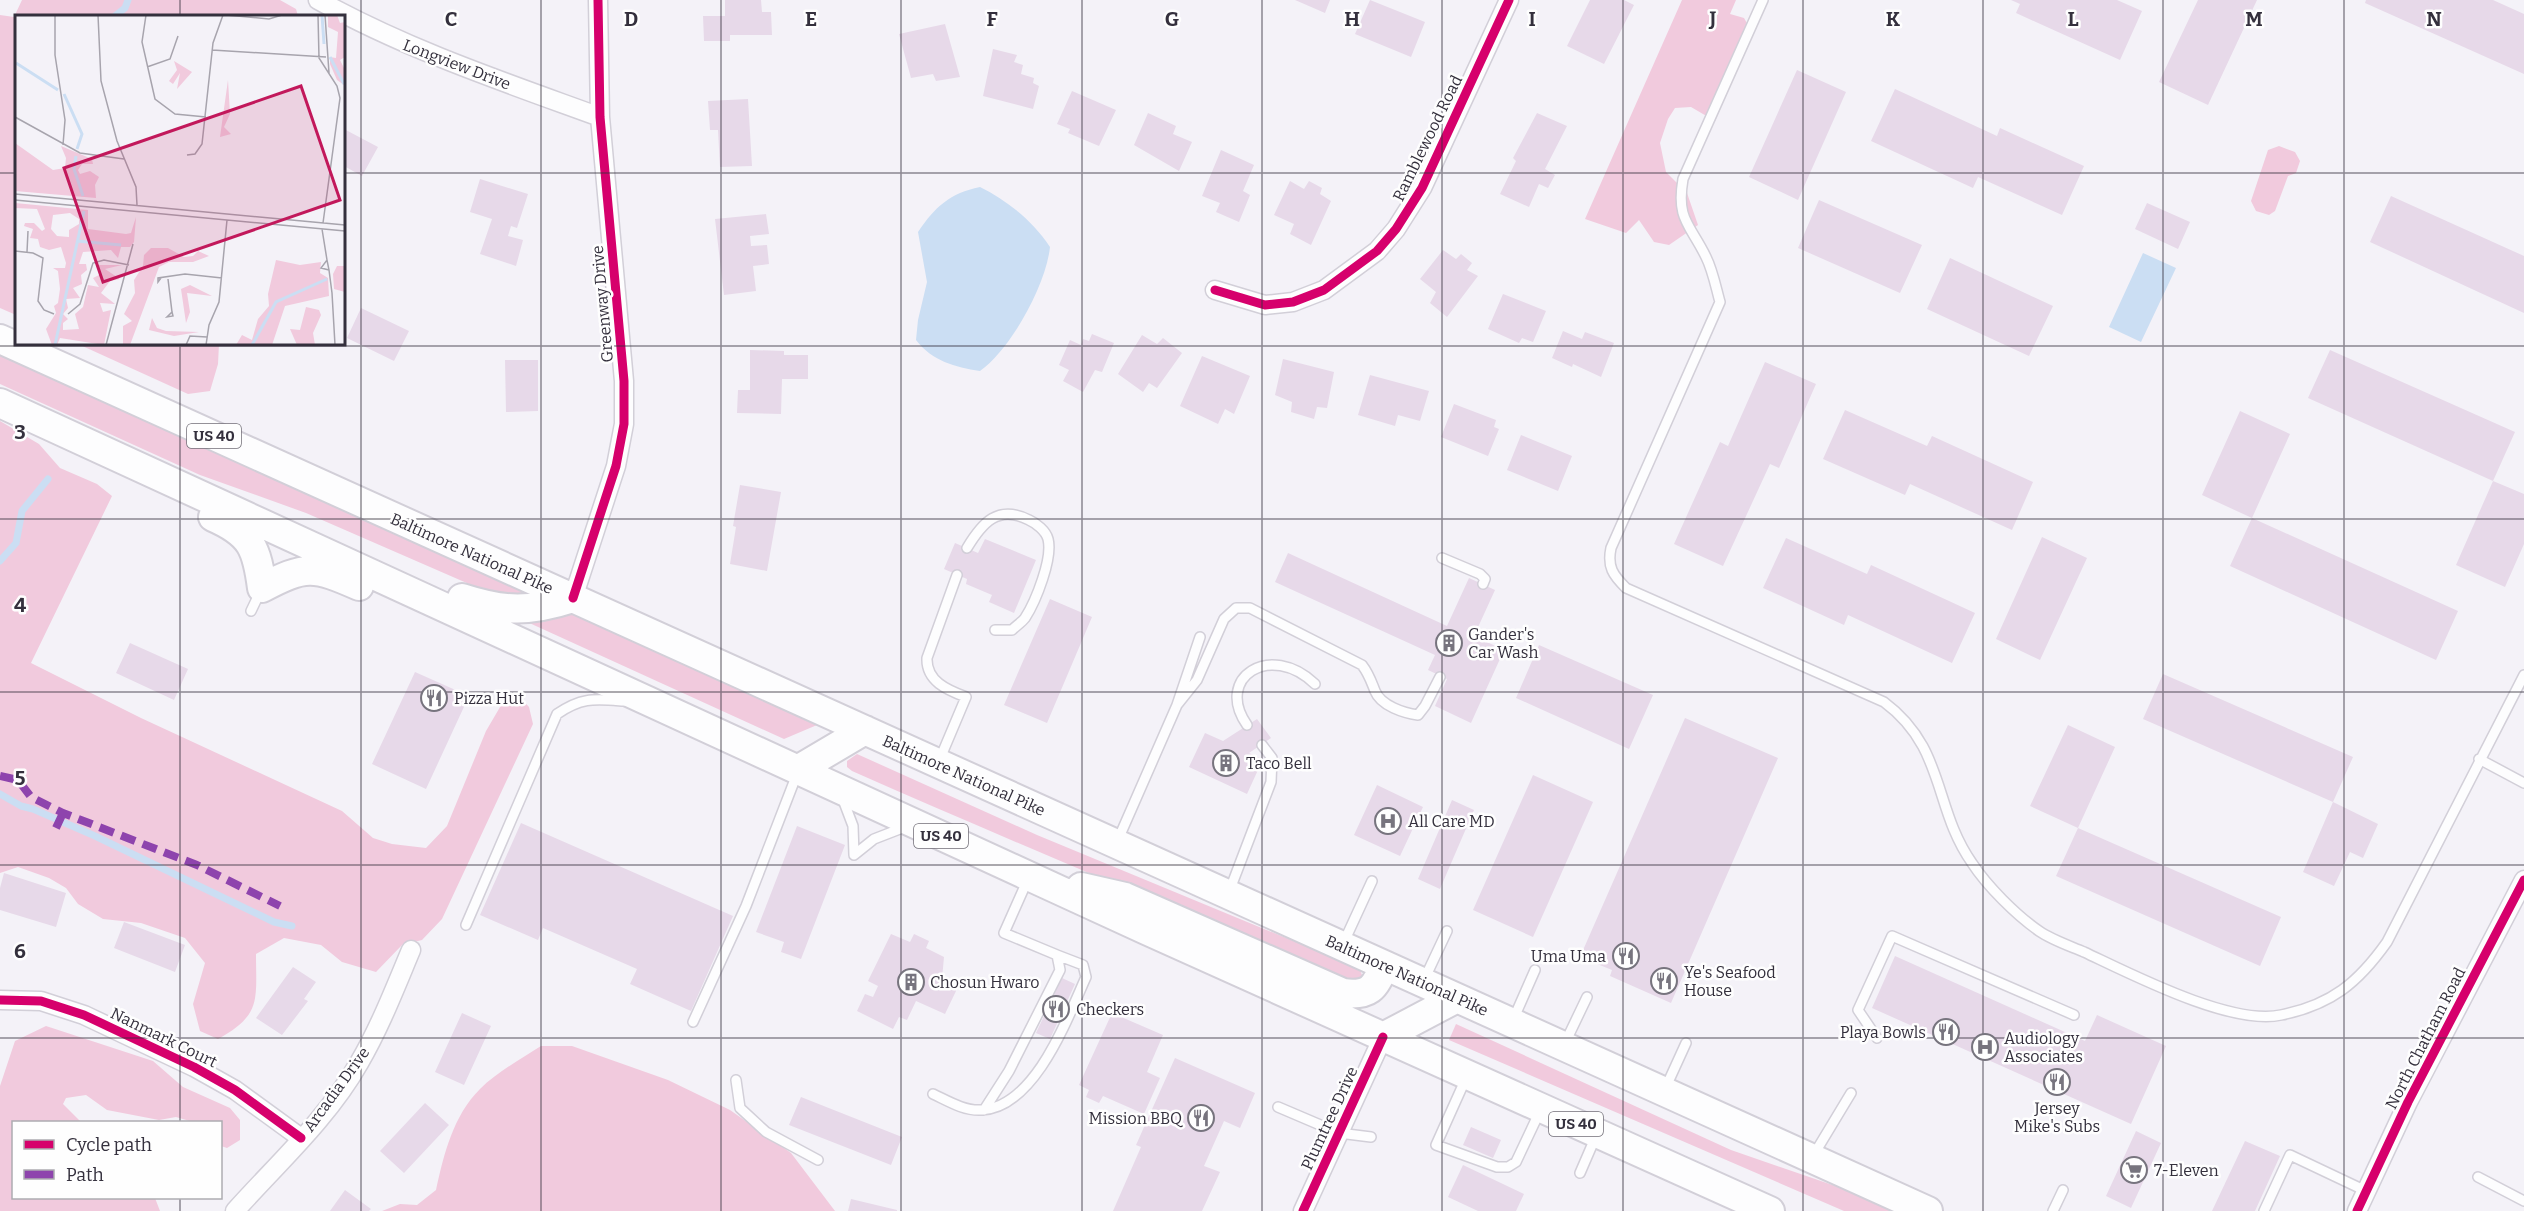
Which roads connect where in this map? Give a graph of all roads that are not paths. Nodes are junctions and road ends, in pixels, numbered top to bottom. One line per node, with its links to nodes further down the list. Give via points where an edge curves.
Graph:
1 (318, 0): 5 (street, Longview Drive, via 372,30 435,57)
2 (598, 0): 5 (street, Greenway Drive)
3 (1509, 0): 6 (street, Ramblewood Road, via 1422,188 1377,251 1324,290 1293,302 1265,305)
4 (1762, 0): 27 (lane, via 1683,179 1680,201 1684,220 1707,259 1720,302 1611,548 1608,561 1613,574 1626,588 1884,702 1915,730 1971,862 1989,885 2039,932 2215,1008 2245,1015 2279,1016 2312,1006 2340,992 2366,972 2387,942)
5 (600, 117): 15 (street, Greenway Drive, via 624,381 624,424 616,466)
6 (1215, 290)
7 (0, 339): 15 (main road, Baltimore National Pike / US 40)
8 (0, 402): 9 (main road, US 40)
9 (50, 425): 12 (main road, US 40); 18 (main road, via 132,481 224,522 246,537 258,555 257,599 290,573 308,569 333,575 443,622)
10 (967, 548): 16 (lane, via 980,526 1000,514 1017,514 1036,524 1048,538 1049,562 1025,619 1012,630)
11 (1442, 558): 14 (lane, via 1480,574 1485,579)
12 (340, 559): 15 (main road, via 493,608 524,610); 18 (main road, US 40)
13 (957, 575): 28 (lane, via 927,658 934,680 966,697)
14 (1483, 584)
15 (573, 598): 25 (main road, Baltimore National Pike / US 40)
16 (995, 630)
17 (1200, 636): 23 (lane)
18 (538, 648): 22 (main road, US 40)
19 (2524, 675): 27 (lane)
20 (1440, 676): 23 (lane, via 1418,715 1408,713 1381,701 1362,665 1250,608 1236,608 1224,619 1197,680)
21 (1315, 684): 24 (lane, via 1289,666 1257,667 1245,677 1238,691 1239,714)
22 (653, 704): 29 (main road, US 40); 38 (lane, via 589,698 557,714)
23 (1177, 705): 33 (lane)
24 (1247, 725)
25 (865, 730): 28 (main road, Baltimore National Pike / US 40); 29 (main road)
26 (1262, 745): 37 (lane, via 1272,758 1271,782)
27 (2480, 759): 30 (lane)
28 (938, 763): 33 (main road, Baltimore National Pike / US 40)
29 (799, 769): 31 (main road, US 40); 50 (lane, via 746,906)
30 (2524, 783)
31 (838, 787): 32 (main road, US 40); 32 (lane, via 854,826 854,855 874,839)
32 (914, 823): 34 (main road, US 40)
33 (1116, 844): 37 (main road, Baltimore National Pike / US 40)
34 (1029, 876): 42 (lane, via 1004,933); 43 (main road, via 1125,897 1343,993 1360,995 1370,990); 52 (main road, US 40)
35 (1372, 880): 40 (lane)
36 (2524, 880): 73 (street, North Chatham Road)
37 (1228, 895): 40 (main road, Baltimore National Pike / US 40)
38 (466, 925)
39 (1447, 931): 45 (lane)
40 (1342, 946): 43 (main road, Baltimore National Pike / US 40)
41 (411, 950): 67 (street, Arcadia Drive, via 380,1025 358,1065)
42 (1058, 955): 63 (lane, via 1060,970 1009,1071); 63 (lane, via 1083,965 1086,977 1055,1047 1044,1066 1011,1100)
43 (1384, 965): 45 (main road, Baltimore National Pike / US 40)
44 (1535, 970): 51 (lane)
45 (1423, 983): 47 (main road, Baltimore National Pike / US 40)
46 (1587, 997): 55 (lane)
47 (1457, 998): 51 (main road, Baltimore National Pike / US 40); 52 (main road)
48 (0, 1000): 67 (street, Nanmark Court, via 41,1000 84,1014 235,1090)
49 (2074, 1015): 53 (lane, via 1892,936 1858,1010)
50 (693, 1022)
51 (1512, 1023): 55 (main road, Baltimore National Pike / US 40)
52 (1383, 1037): 56 (main road, US 40); 64 (street, Plumtree Drive)
53 (1877, 1038)
54 (1686, 1043): 58 (lane)
55 (1563, 1046): 58 (main road, Baltimore National Pike / US 40)
56 (1467, 1076): 62 (main road, US 40); 62 (lane, via 1436,1145 1497,1167 1508,1167 1516,1162)
57 (736, 1080): 69 (lane, via 740,1108 766,1132)
58 (1664, 1091): 68 (main road, Baltimore National Pike / US 40)
59 (1851, 1093): 68 (lane)
60 (933, 1094): 63 (lane, via 968,1109)
61 (1278, 1107): 64 (lane)
62 (1541, 1108): 65 (main road, US 40)
63 (984, 1110)
64 (1339, 1133): 66 (lane); 76 (street, Plumtree Drive)
65 (1597, 1133): 70 (lane); 77 (main road, US 40)
66 (1371, 1137)
67 (301, 1138): 75 (street, Arcadia Drive)
68 (1812, 1158): 78 (main road, Baltimore National Pike / US 40)
69 (818, 1160)
70 (1580, 1173)
71 (2478, 1177): 74 (lane)
72 (2063, 1190): 79 (lane)
73 (2366, 1191): 80 (lane, via 2290,1155); 81 (street, North Chatham Road)
74 (2524, 1201)
75 (235, 1211)
76 (1303, 1211)
77 (1770, 1211)
78 (1928, 1211)
79 (2053, 1211)
80 (2264, 1211)
81 (2357, 1211)

